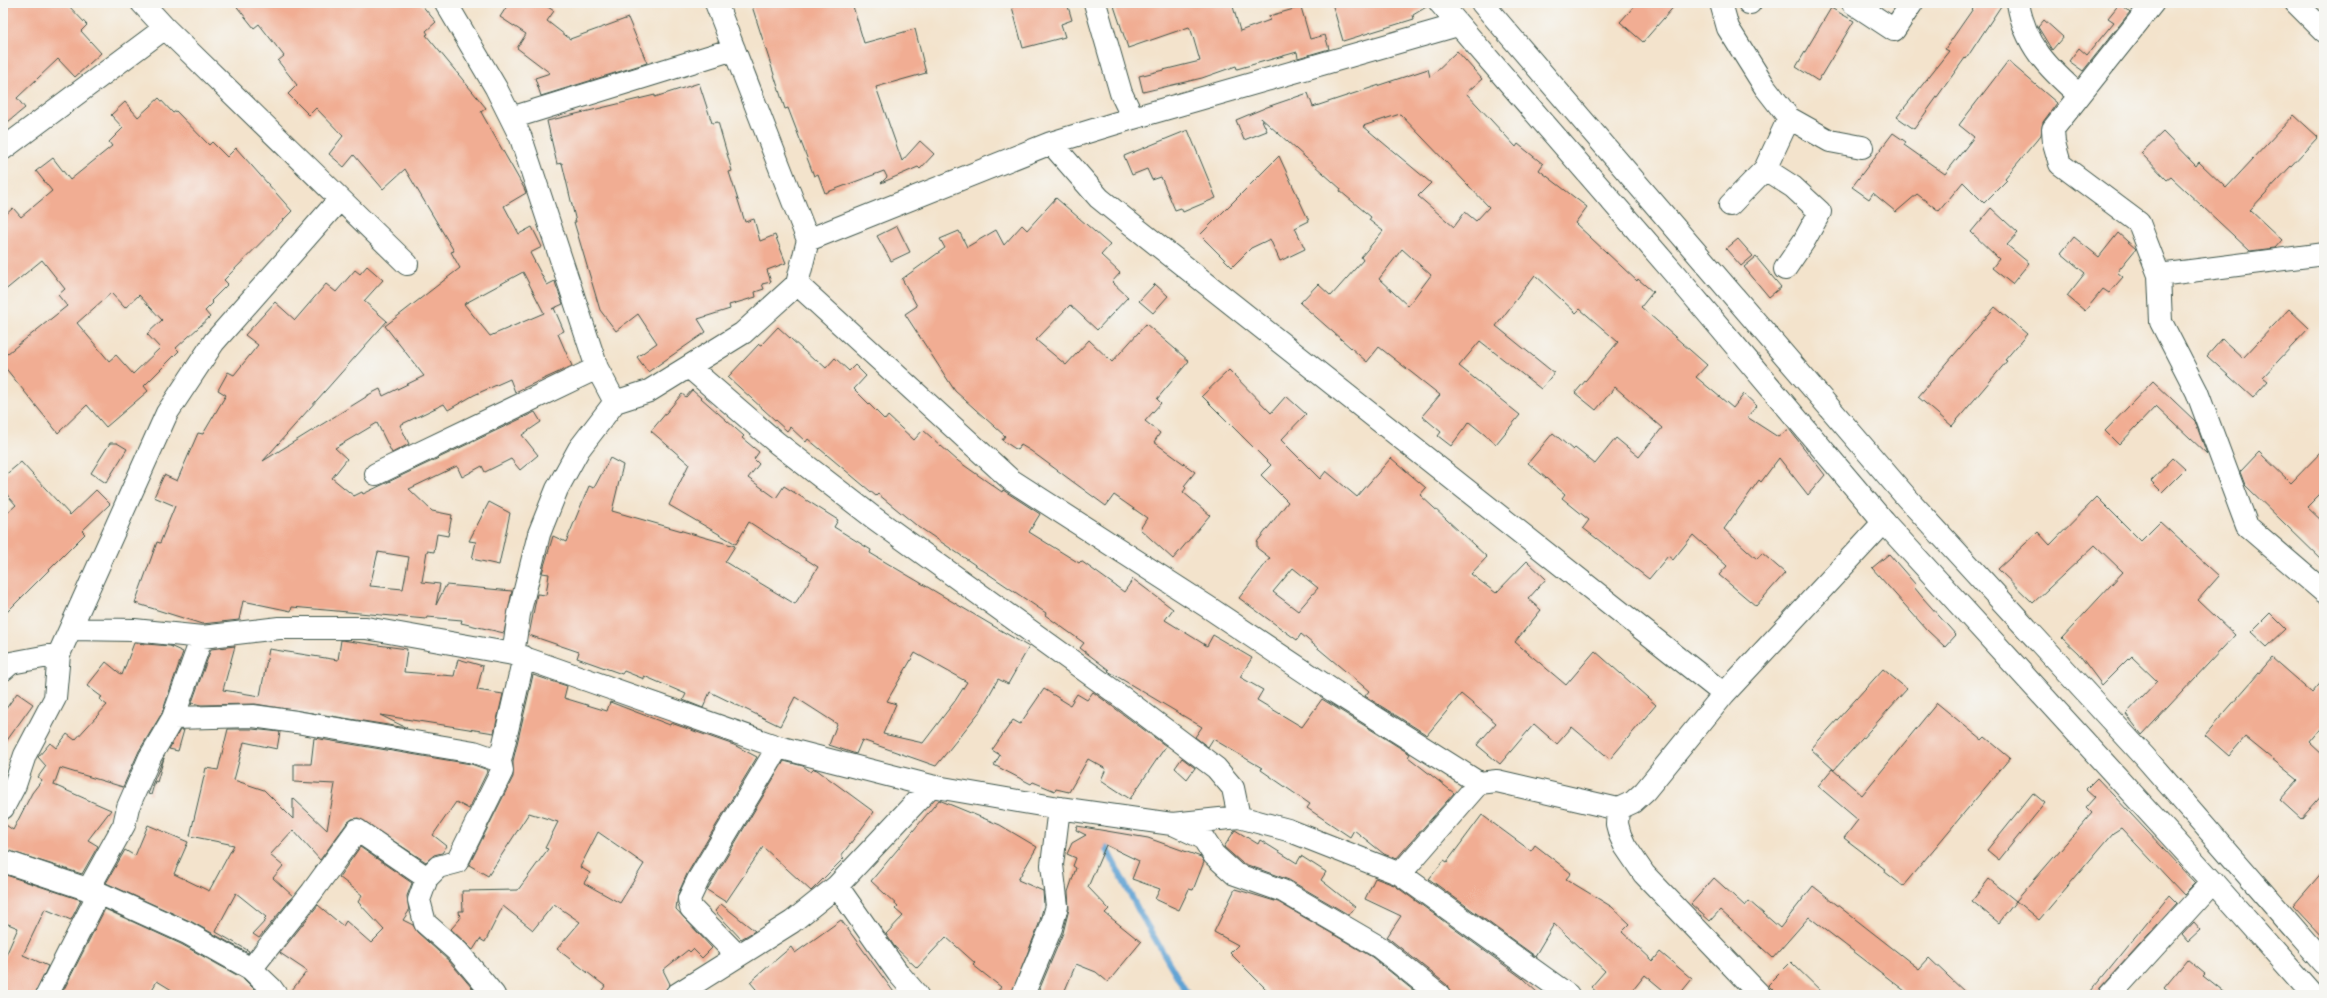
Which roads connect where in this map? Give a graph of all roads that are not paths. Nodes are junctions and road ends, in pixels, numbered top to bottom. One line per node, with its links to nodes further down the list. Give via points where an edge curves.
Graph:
1 (142, 3): 14 (street)
2 (446, 3): 18 (street)
3 (716, 3): 16 (street)
4 (1096, 3): 19 (street, via 1121,93)
5 (1440, 3): 13 (street)
6 (1482, 3): 62 (street, via 1907,498 2144,756)
7 (1721, 3): 20 (street, via 1728,28 1765,87)
8 (1853, 3): 9 (street, via 1894,30)
9 (1912, 3)
10 (2018, 3): 17 (street, via 2021,20 2034,48)
11 (2153, 3): 17 (street)
12 (2296, 3): 15 (street)
13 (1458, 25): 19 (street); 37 (street, via 1673,272)
14 (165, 28): 23 (street); 25 (street)
15 (2324, 31)
16 (734, 49): 18 (street); 27 (street)
17 (2079, 95): 31 (street, via 2053,129 2060,164 2139,223)
18 (511, 118): 34 (street, via 521,138)
19 (1133, 118): 21 (street)
20 (1789, 118): 22 (street, via 1830,142); 24 (street)
21 (1051, 144): 27 (street); 44 (street, via 1099,198)
22 (1862, 147)
23 (3, 149)
24 (1765, 169): 26 (street); 30 (street, via 1793,187 1820,212)
25 (340, 200): 29 (street); 39 (street, via 214,342 167,413)
26 (1730, 205)
27 (808, 240): 32 (street)
28 (2324, 254): 31 (street)
29 (407, 264)
30 (1785, 269)
31 (2159, 275): 38 (street, via 2161,322 2197,392 2247,526)
32 (797, 284): 33 (street, via 743,333); 48 (street, via 1011,480)
33 (688, 367): 35 (street, via 649,391); 53 (street, via 777,443 874,518 1117,693 1216,768 1233,788)
34 (597, 368): 35 (street); 36 (street)
35 (615, 402): 42 (street, via 579,449 556,489 540,534 519,614)
36 (376, 474)
37 (1884, 522): 44 (street); 58 (street)
38 (2324, 592)
39 (71, 629): 40 (street, via 134,630); 41 (street)
40 (202, 637): 42 (street, via 279,628 366,628); 45 (street)
41 (59, 654): 43 (street, via 11,663); 50 (street, via 55,698 25,755 15,785)
42 (518, 656): 46 (street); 47 (street)
43 (3, 670)
44 (1724, 694): 52 (street, via 1645,791 1633,802)
45 (174, 718): 47 (street, via 253,716 474,752); 60 (street, via 150,757 128,807 124,825)
46 (778, 747): 49 (street); 61 (street, via 689,899 691,908)
47 (500, 760): 57 (street, via 502,771 458,862 438,867)
48 (1479, 783): 52 (street, via 1497,781); 56 (street)
49 (931, 786): 51 (street); 59 (street)
50 (3, 808)
51 (1059, 808): 54 (street); 69 (street, via 1052,865 1056,906 1051,928)
52 (1618, 809): 72 (street, via 1617,824 1620,835 1644,874)
53 (1239, 817): 54 (street); 56 (street, via 1288,830)
54 (1172, 824): 70 (street, via 1203,838 1214,855 1235,874 1283,891 1380,947)
55 (3, 861): 60 (street)
56 (1400, 874): 71 (street)
57 (427, 878): 63 (street, via 357,830); 66 (street, via 419,900 425,923 458,952)
58 (2213, 882): 73 (street); 74 (street)
59 (837, 886): 61 (street, via 792,922); 68 (street, via 898,973)
60 (93, 892): 63 (street, via 187,933); 64 (street)
61 (738, 956): 67 (street)
62 (2324, 963)
63 (251, 969): 65 (street)
64 (47, 995)
65 (276, 995)
66 (494, 995)
67 (676, 995)
68 (917, 995)
69 (1023, 995)
70 (1439, 995)
71 (1568, 995)
72 (1760, 995)
73 (2110, 995)
74 (2313, 995)

